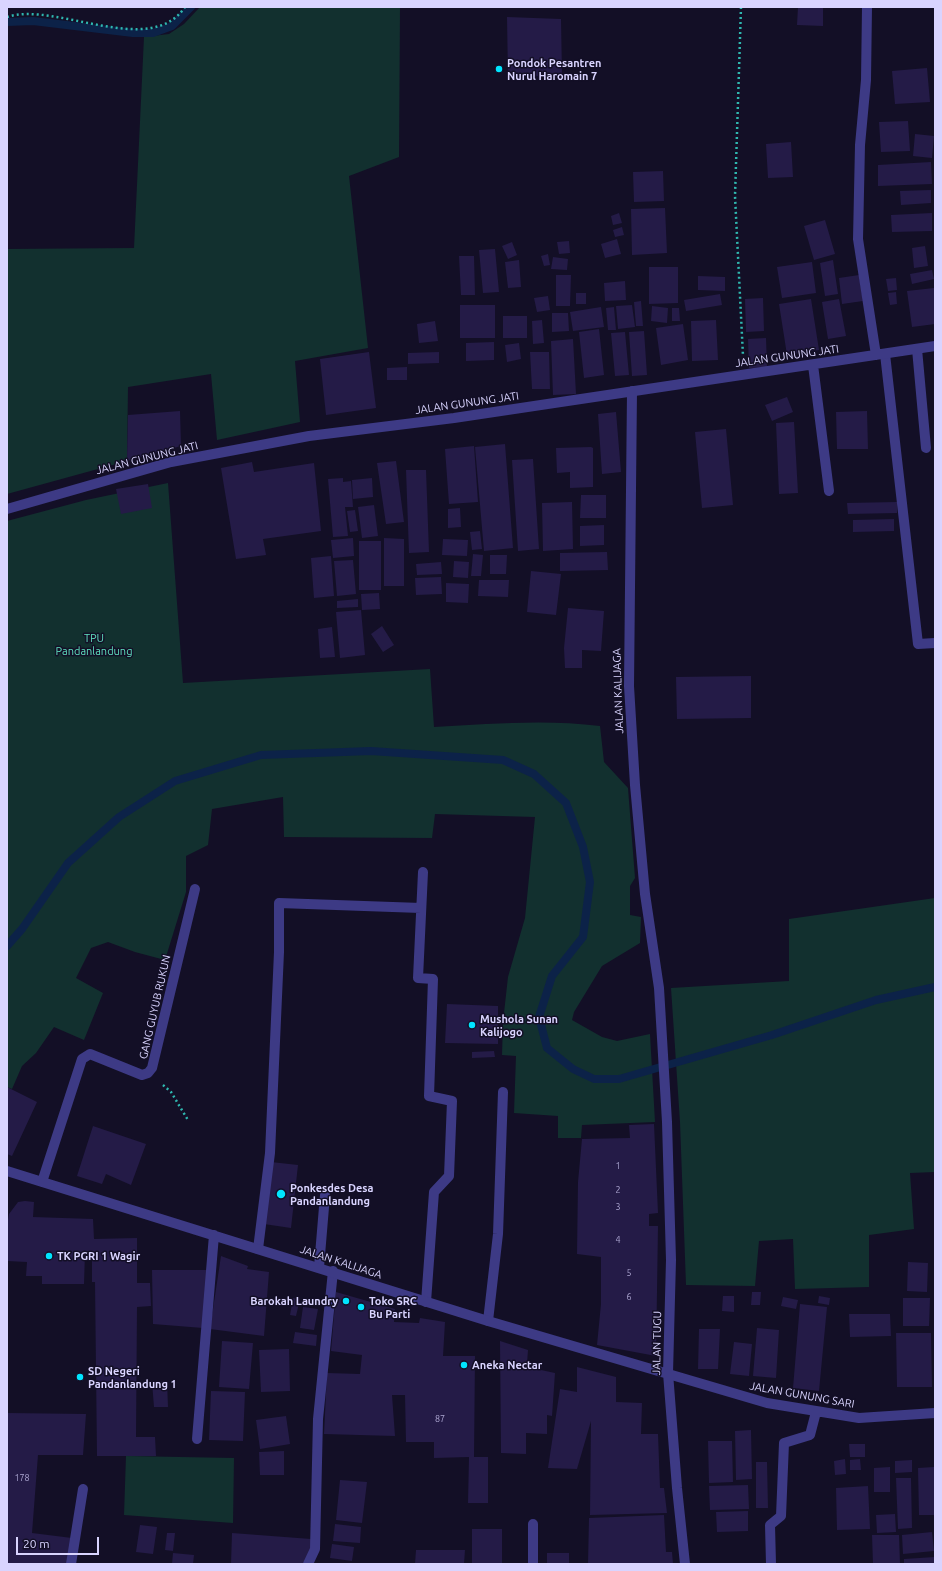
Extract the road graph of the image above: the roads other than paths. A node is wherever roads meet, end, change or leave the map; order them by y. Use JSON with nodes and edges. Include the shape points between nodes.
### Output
{"nodes":[{"id":1,"x":866,"y":7,"type":"edge"},
{"id":2,"x":935,"y":346,"type":"edge"},
{"id":3,"x":917,"y":349,"type":"junction"},
{"id":4,"x":881,"y":354,"type":"junction"},
{"id":5,"x":813,"y":365,"type":"junction"},
{"id":6,"x":632,"y":391,"type":"junction"},
{"id":7,"x":926,"y":448,"type":"dead end"},
{"id":8,"x":829,"y":491,"type":"dead end"},
{"id":9,"x":7,"y":509,"type":"edge"},
{"id":10,"x":935,"y":643,"type":"edge"},
{"id":11,"x":422,"y":872,"type":"dead end"},
{"id":12,"x":195,"y":889,"type":"dead end"},
{"id":13,"x":421,"y":908,"type":"junction"},
{"id":14,"x":503,"y":1092,"type":"dead end"},
{"id":15,"x":667,"y":1122,"type":"joint"},
{"id":16,"x":7,"y":1171,"type":"edge"},
{"id":17,"x":42,"y":1182,"type":"junction"},
{"id":18,"x":325,"y":1195,"type":"dead end"},
{"id":19,"x":214,"y":1235,"type":"junction"},
{"id":20,"x":258,"y":1249,"type":"junction"},
{"id":21,"x":319,"y":1267,"type":"junction"},
{"id":22,"x":333,"y":1271,"type":"junction"},
{"id":23,"x":426,"y":1302,"type":"junction"},
{"id":24,"x":488,"y":1321,"type":"junction"},
{"id":25,"x":668,"y":1373,"type":"junction"},
{"id":26,"x":816,"y":1412,"type":"junction"},
{"id":27,"x":935,"y":1413,"type":"edge"},
{"id":28,"x":197,"y":1439,"type":"dead end"},
{"id":29,"x":83,"y":1489,"type":"dead end"},
{"id":30,"x":533,"y":1524,"type":"dead end"},
{"id":31,"x":71,"y":1564,"type":"edge"},
{"id":32,"x":308,"y":1564,"type":"edge"},
{"id":33,"x":534,"y":1564,"type":"edge"},
{"id":34,"x":685,"y":1564,"type":"edge"},
{"id":35,"x":771,"y":1564,"type":"edge"}],
"edges":[{"from":1,"to":4,"type":"street","via":[[866,80],[860,145],[858,239]]},
{"from":2,"to":3,"type":"street","name":"JALAN GUNUNG JATI"},
{"from":3,"to":4,"type":"street","name":"JALAN GUNUNG JATI"},
{"from":3,"to":7,"type":"street"},
{"from":4,"to":5,"type":"street","name":"JALAN GUNUNG JATI"},
{"from":4,"to":10,"type":"street","via":[[918,644]]},
{"from":5,"to":6,"type":"street","name":"JALAN GUNUNG JATI"},
{"from":5,"to":8,"type":"street"},
{"from":6,"to":9,"type":"street","name":"JALAN GUNUNG JATI","via":[[454,418],[308,436],[171,462]]},
{"from":6,"to":15,"type":"street","name":"JALAN KALIJAGA","via":[[629,686],[644,886],[659,988]]},
{"from":11,"to":13,"type":"street"},
{"from":12,"to":17,"type":"street","name":"GANG GUYUB RUKUN","via":[[152,1068],[142,1075],[90,1054],[82,1059]]},
{"from":13,"to":20,"type":"street","via":[[279,903],[270,1153]]},
{"from":13,"to":23,"type":"street","via":[[418,978],[433,979],[429,1096],[452,1101],[449,1176],[434,1192]]},
{"from":14,"to":24,"type":"street","via":[[498,1234]]},
{"from":15,"to":25,"type":"street","name":"JALAN TUGU","via":[[671,1260]]},
{"from":16,"to":17,"type":"street","name":"JALAN KALIJAGA"},
{"from":17,"to":19,"type":"street","name":"JALAN KALIJAGA"},
{"from":18,"to":21,"type":"street"},
{"from":19,"to":20,"type":"street","name":"JALAN KALIJAGA"},
{"from":19,"to":28,"type":"street"},
{"from":20,"to":21,"type":"street","name":"JALAN KALIJAGA"},
{"from":21,"to":22,"type":"street","name":"JALAN KALIJAGA"},
{"from":22,"to":23,"type":"street","name":"JALAN KALIJAGA"},
{"from":22,"to":32,"type":"street","via":[[318,1419],[315,1549]]},
{"from":23,"to":24,"type":"street","name":"JALAN KALIJAGA"},
{"from":24,"to":25,"type":"street","name":"JALAN KALIJAGA"},
{"from":25,"to":26,"type":"street","name":"JALAN GUNUNG SARI","via":[[767,1403]]},
{"from":25,"to":34,"type":"street","name":"JALAN TUGU"},
{"from":26,"to":27,"type":"street","name":"JALAN GUNUNG SARI","via":[[860,1418]]},
{"from":26,"to":35,"type":"street","via":[[810,1435],[784,1443],[781,1516],[770,1525]]},
{"from":29,"to":31,"type":"street"},
{"from":30,"to":33,"type":"street"}]}
